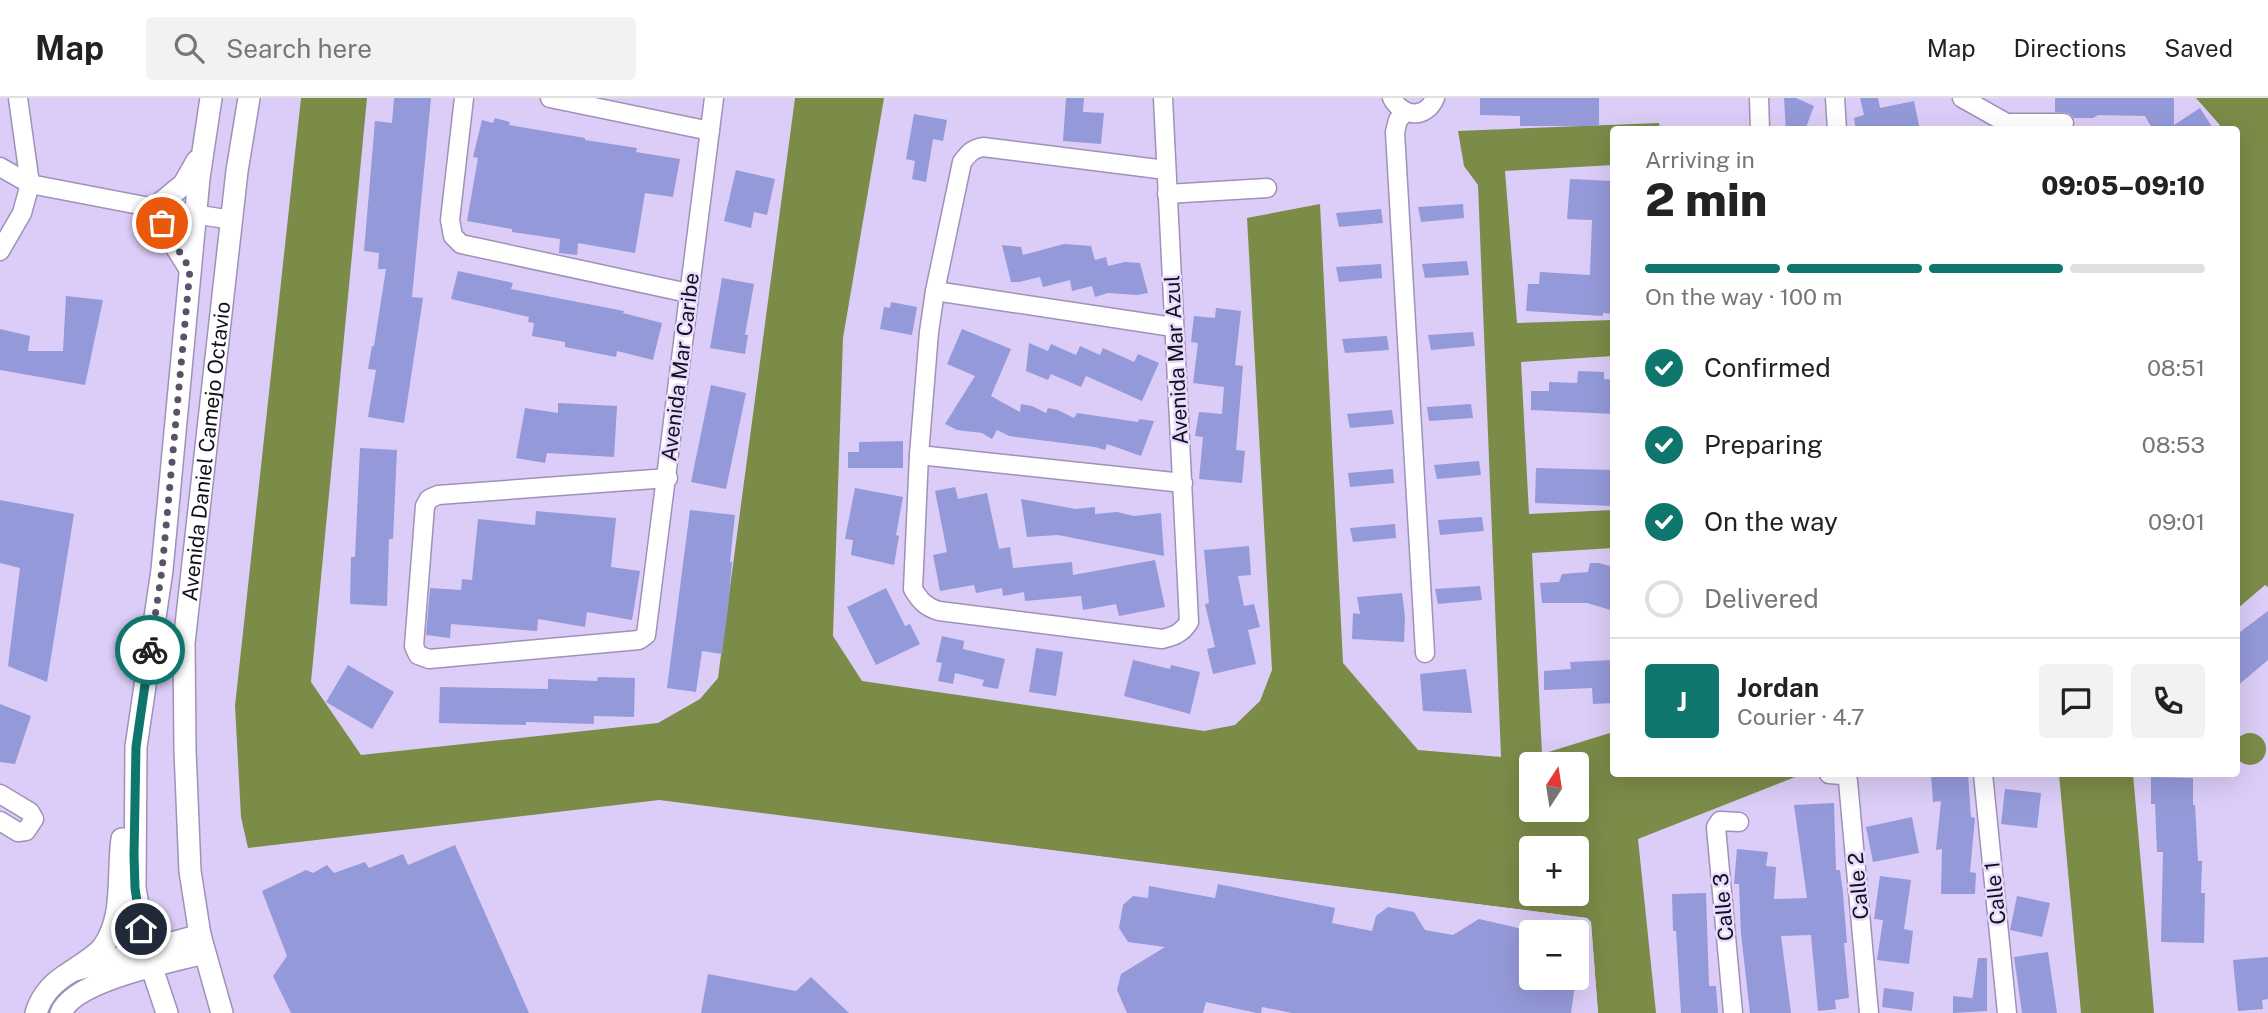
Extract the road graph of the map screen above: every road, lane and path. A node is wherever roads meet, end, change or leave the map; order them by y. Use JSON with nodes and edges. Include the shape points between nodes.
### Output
{"nodes":[{"id":1,"x":18,"y":98,"type":"edge"},
{"id":2,"x":211,"y":98,"type":"edge"},
{"id":3,"x":249,"y":98,"type":"edge"},
{"id":4,"x":464,"y":98,"type":"edge"},
{"id":5,"x":550,"y":98,"type":"edge"},
{"id":6,"x":714,"y":98,"type":"edge"},
{"id":7,"x":1163,"y":98,"type":"edge"},
{"id":8,"x":1392,"y":98,"type":"edge"},
{"id":9,"x":1435,"y":98,"type":"edge"},
{"id":10,"x":1759,"y":98,"type":"edge"},
{"id":11,"x":1835,"y":98,"type":"edge"},
{"id":12,"x":1962,"y":98,"type":"edge"},
{"id":13,"x":1405,"y":112,"type":"junction"},
{"id":14,"x":2064,"y":123,"type":"dead end"},
{"id":15,"x":1760,"y":126,"type":"edge"},
{"id":16,"x":1837,"y":126,"type":"edge"},
{"id":17,"x":2015,"y":126,"type":"edge"},
{"id":18,"x":710,"y":131,"type":"junction"},
{"id":19,"x":203,"y":146,"type":"junction"},
{"id":20,"x":0,"y":167,"type":"edge"},
{"id":21,"x":1166,"y":170,"type":"junction"},
{"id":22,"x":30,"y":184,"type":"junction"},
{"id":23,"x":1267,"y":188,"type":"dead end"},
{"id":24,"x":1167,"y":194,"type":"junction"},
{"id":25,"x":155,"y":208,"type":"junction"},
{"id":26,"x":196,"y":214,"type":"junction"},
{"id":27,"x":232,"y":220,"type":"junction"},
{"id":28,"x":0,"y":251,"type":"edge"},
{"id":29,"x":190,"y":269,"type":"junction"},
{"id":30,"x":934,"y":291,"type":"junction"},
{"id":31,"x":688,"y":293,"type":"junction"},
{"id":32,"x":1173,"y":327,"type":"junction"},
{"id":33,"x":919,"y":455,"type":"junction"},
{"id":34,"x":668,"y":478,"type":"junction"},
{"id":35,"x":1183,"y":483,"type":"junction"},
{"id":36,"x":1425,"y":653,"type":"dead end"},
{"id":37,"x":136,"y":747,"type":"junction"},
{"id":38,"x":1845,"y":777,"type":"edge"},
{"id":39,"x":1983,"y":777,"type":"edge"},
{"id":40,"x":0,"y":794,"type":"edge"},
{"id":41,"x":0,"y":821,"type":"edge"},
{"id":42,"x":1739,"y":822,"type":"dead end"},
{"id":43,"x":202,"y":944,"type":"junction"},
{"id":44,"x":148,"y":959,"type":"junction"},
{"id":45,"x":72,"y":971,"type":"junction"},
{"id":46,"x":36,"y":1013,"type":"edge"},
{"id":47,"x":61,"y":1013,"type":"edge"},
{"id":48,"x":167,"y":1013,"type":"edge"},
{"id":49,"x":222,"y":1013,"type":"edge"},
{"id":50,"x":1733,"y":1013,"type":"edge"},
{"id":51,"x":1869,"y":1013,"type":"edge"},
{"id":52,"x":2007,"y":1013,"type":"edge"}],
"edges":[{"from":1,"to":22,"type":"street"},
{"from":2,"to":19,"type":"street","name":"Avenida Daniel Camejo Octavio"},
{"from":3,"to":27,"type":"street","name":"Avenida Daniel Camejo Octavio"},
{"from":4,"to":31,"type":"street","via":[[450,220],[453,236],[461,244]]},
{"from":5,"to":18,"type":"street"},
{"from":6,"to":18,"type":"street","name":"Avenida Mar Caribe"},
{"from":7,"to":21,"type":"street","name":"Avenida Mar Azul"},
{"from":8,"to":13,"type":"street"},
{"from":9,"to":13,"type":"street","via":[[1427,110]]},
{"from":10,"to":15,"type":"street"},
{"from":11,"to":16,"type":"street"},
{"from":12,"to":17,"type":"street"},
{"from":13,"to":36,"type":"street","via":[[1395,132]]},
{"from":14,"to":17,"type":"street"},
{"from":18,"to":31,"type":"street","name":"Avenida Mar Caribe"},
{"from":19,"to":25,"type":"street","via":[[184,184]]},
{"from":19,"to":26,"type":"street","name":"Avenida Daniel Camejo Octavio"},
{"from":20,"to":22,"type":"street"},
{"from":21,"to":24,"type":"street","name":"Avenida Mar Azul"},
{"from":21,"to":30,"type":"street","via":[[975,148],[962,162]]},
{"from":22,"to":25,"type":"street"},
{"from":22,"to":28,"type":"street","via":[[22,213]]},
{"from":23,"to":24,"type":"street"},
{"from":24,"to":32,"type":"street","name":"Avenida Mar Azul"},
{"from":25,"to":26,"type":"street"},
{"from":25,"to":29,"type":"street"},
{"from":26,"to":27,"type":"street"},
{"from":26,"to":29,"type":"street","name":"Avenida Daniel Camejo Octavio"},
{"from":27,"to":43,"type":"street","name":"Avenida Daniel Camejo Octavio","via":[[184,643],[190,871]]},
{"from":29,"to":37,"type":"street","name":"Avenida Daniel Camejo Octavio","via":[[162,570]]},
{"from":30,"to":32,"type":"street"},
{"from":30,"to":33,"type":"street"},
{"from":31,"to":34,"type":"street","name":"Avenida Mar Caribe"},
{"from":32,"to":35,"type":"street","name":"Avenida Mar Azul"},
{"from":33,"to":35,"type":"street"},
{"from":33,"to":35,"type":"street","name":"Avenida Mar Azul","via":[[913,589],[919,600],[939,611],[1162,639],[1183,631],[1189,622]]},
{"from":34,"to":34,"type":"street","name":"Avenida Mar Caribe","via":[[646,635],[639,640],[429,659],[418,655],[414,646],[429,499]]},
{"from":37,"to":44,"type":"street","name":"Avenida Daniel Camejo Octavio","via":[[135,888]]},
{"from":37,"to":45,"type":"street","via":[[111,931],[96,954]]},
{"from":38,"to":51,"type":"street","name":"Calle 2"},
{"from":39,"to":52,"type":"street","name":"Calle 1"},
{"from":40,"to":41,"type":"street","via":[[30,811],[34,819],[26,831],[18,832]]},
{"from":42,"to":50,"type":"street","name":"Calle 3","via":[[1720,821],[1716,827]]},
{"from":43,"to":44,"type":"street"},
{"from":43,"to":49,"type":"street","name":"Avenida Daniel Camejo Octavio"},
{"from":44,"to":45,"type":"street"},
{"from":44,"to":47,"type":"street","via":[[75,995]]},
{"from":44,"to":48,"type":"street","name":"Avenida Daniel Camejo Octavio"},
{"from":45,"to":46,"type":"street","via":[[55,981]]}]}
